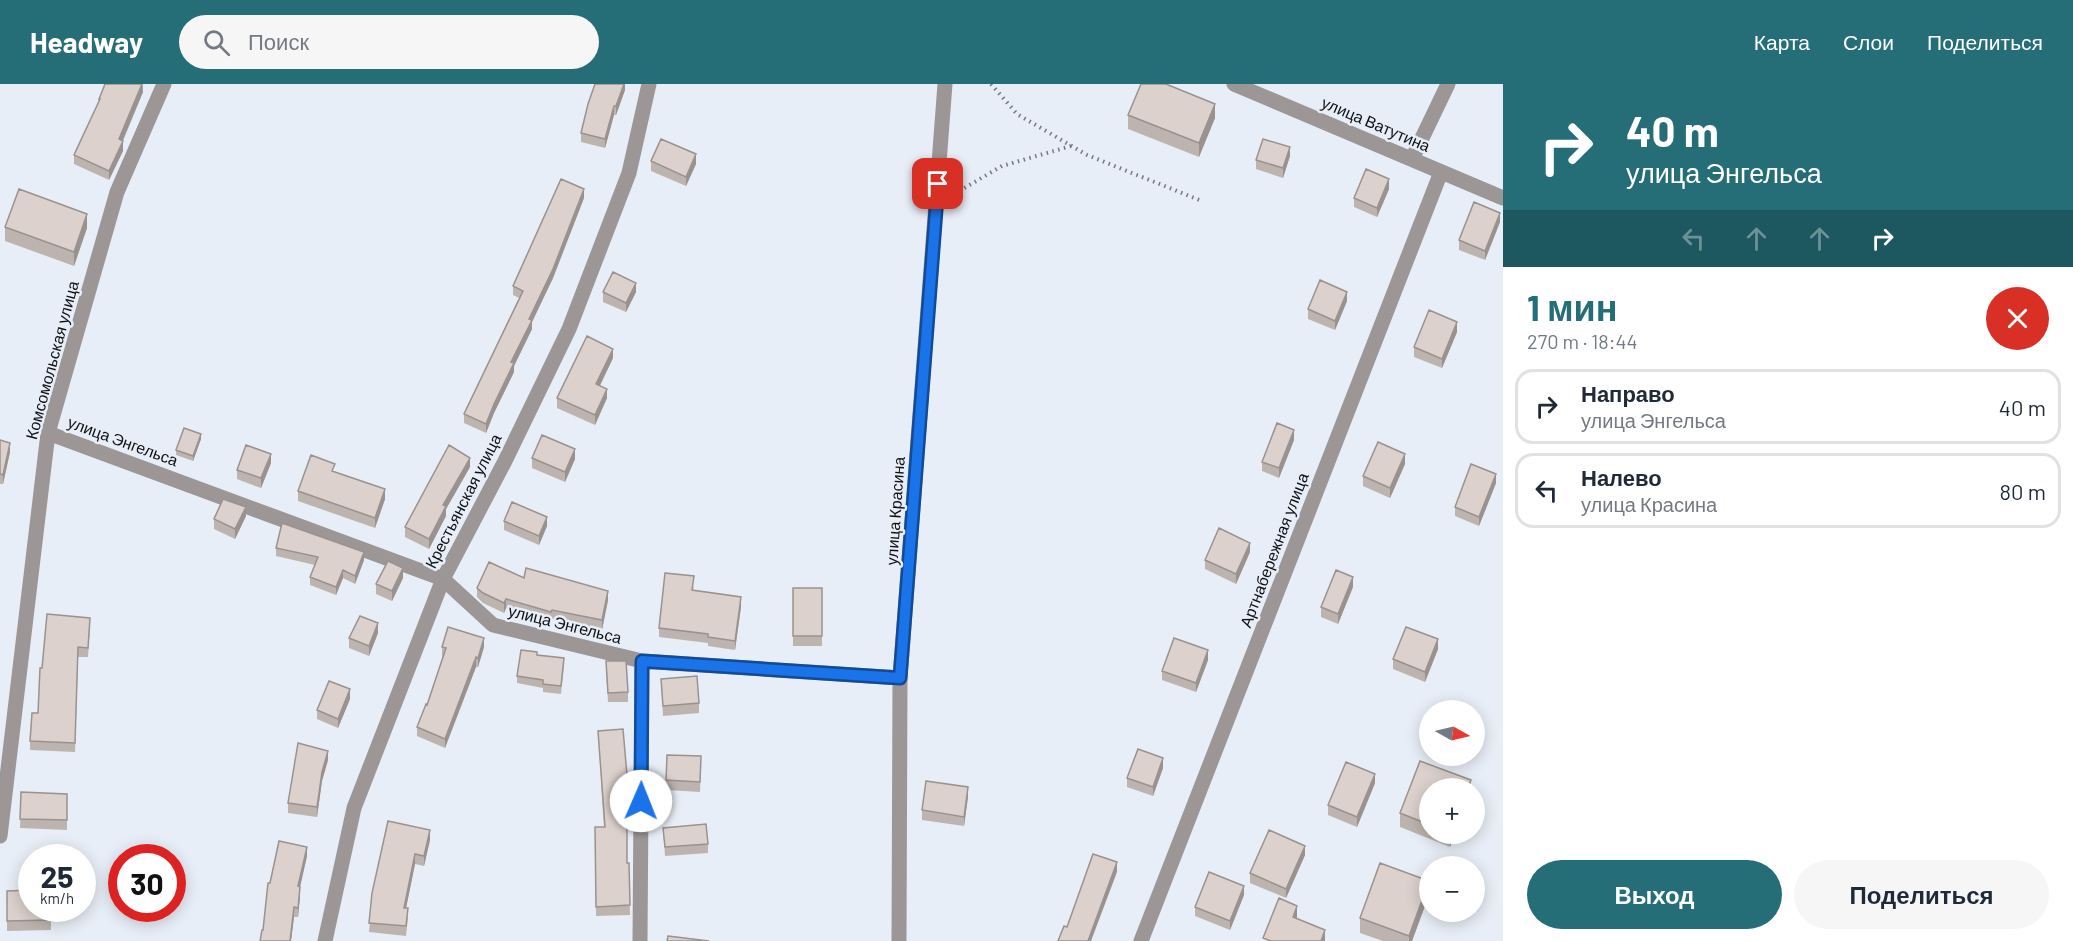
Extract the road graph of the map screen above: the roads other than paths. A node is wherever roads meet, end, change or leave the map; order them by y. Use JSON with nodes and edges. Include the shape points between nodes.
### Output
{"nodes":[{"id":1,"x":164,"y":84,"type":"edge"},
{"id":2,"x":649,"y":84,"type":"edge"},
{"id":3,"x":945,"y":84,"type":"edge"},
{"id":4,"x":1234,"y":84,"type":"edge"},
{"id":5,"x":1448,"y":84,"type":"edge"},
{"id":6,"x":1412,"y":159,"type":"junction"},
{"id":7,"x":1441,"y":172,"type":"junction"},
{"id":8,"x":1503,"y":198,"type":"edge"},
{"id":9,"x":48,"y":433,"type":"junction"},
{"id":10,"x":443,"y":579,"type":"junction"},
{"id":11,"x":642,"y":661,"type":"junction"},
{"id":12,"x":900,"y":678,"type":"junction"},
{"id":13,"x":0,"y":836,"type":"edge"},
{"id":14,"x":325,"y":941,"type":"edge"},
{"id":15,"x":640,"y":941,"type":"edge"},
{"id":16,"x":899,"y":941,"type":"edge"},
{"id":17,"x":1141,"y":941,"type":"edge"}],
"edges":[{"from":1,"to":9,"type":"street","name":"Комсомольская улица","via":[[117,192]]},
{"from":2,"to":10,"type":"street","name":"Крестьянская улица","via":[[629,173],[569,329]]},
{"from":3,"to":12,"type":"street","name":"улица Красина"},
{"from":4,"to":6,"type":"street","name":"улица Ватутина"},
{"from":5,"to":6,"type":"street"},
{"from":6,"to":7,"type":"street","name":"улица Ватутина"},
{"from":7,"to":8,"type":"street","name":"улица Ватутина"},
{"from":7,"to":17,"type":"street","name":"Артнабережная улица"},
{"from":9,"to":10,"type":"street","name":"улица Энгельса"},
{"from":9,"to":13,"type":"street","name":"Комсомольская улица"},
{"from":10,"to":11,"type":"street","name":"улица Энгельса","via":[[493,626]]},
{"from":10,"to":14,"type":"street","name":"Крестьянская улица","via":[[354,808]]},
{"from":11,"to":12,"type":"street","name":"улица Энгельса"},
{"from":11,"to":15,"type":"street"},
{"from":12,"to":16,"type":"street","name":"улица Красина"}]}
